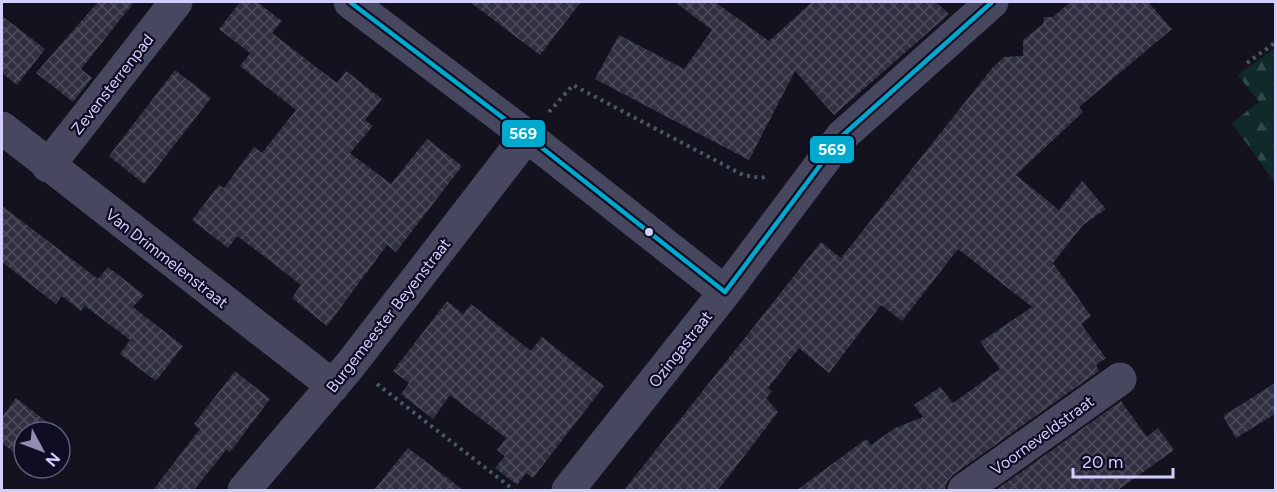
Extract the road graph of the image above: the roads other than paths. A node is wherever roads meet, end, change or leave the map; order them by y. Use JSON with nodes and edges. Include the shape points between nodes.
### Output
{"nodes":[{"id":1,"x":176,"y":2,"type":"edge"},
{"id":2,"x":351,"y":2,"type":"edge"},
{"id":3,"x":990,"y":2,"type":"edge"},
{"id":4,"x":2,"y":129,"type":"edge"},
{"id":5,"x":527,"y":136,"type":"junction"},
{"id":6,"x":48,"y":166,"type":"junction"},
{"id":7,"x":724,"y":292,"type":"junction"},
{"id":8,"x":342,"y":375,"type":"junction"},
{"id":9,"x":1120,"y":379,"type":"dead end"},
{"id":10,"x":244,"y":490,"type":"edge"},
{"id":11,"x":568,"y":490,"type":"edge"},
{"id":12,"x":964,"y":490,"type":"edge"}],
"edges":[{"from":1,"to":6,"type":"street","name":"Zevensterrenpad"},
{"from":2,"to":5,"type":"street"},
{"from":3,"to":7,"type":"street","name":"Ozingastraat","via":[[842,136]]},
{"from":4,"to":6,"type":"street","name":"Van Drimmelenstraat"},
{"from":5,"to":7,"type":"street"},
{"from":5,"to":8,"type":"street","name":"Burgemeester Beyenstraat"},
{"from":6,"to":8,"type":"street","name":"Van Drimmelenstraat"},
{"from":7,"to":11,"type":"street","name":"Ozingastraat"},
{"from":8,"to":10,"type":"street","name":"Burgemeester Beyenstraat"},
{"from":9,"to":12,"type":"street","name":"Voorneveldstraat"}]}
